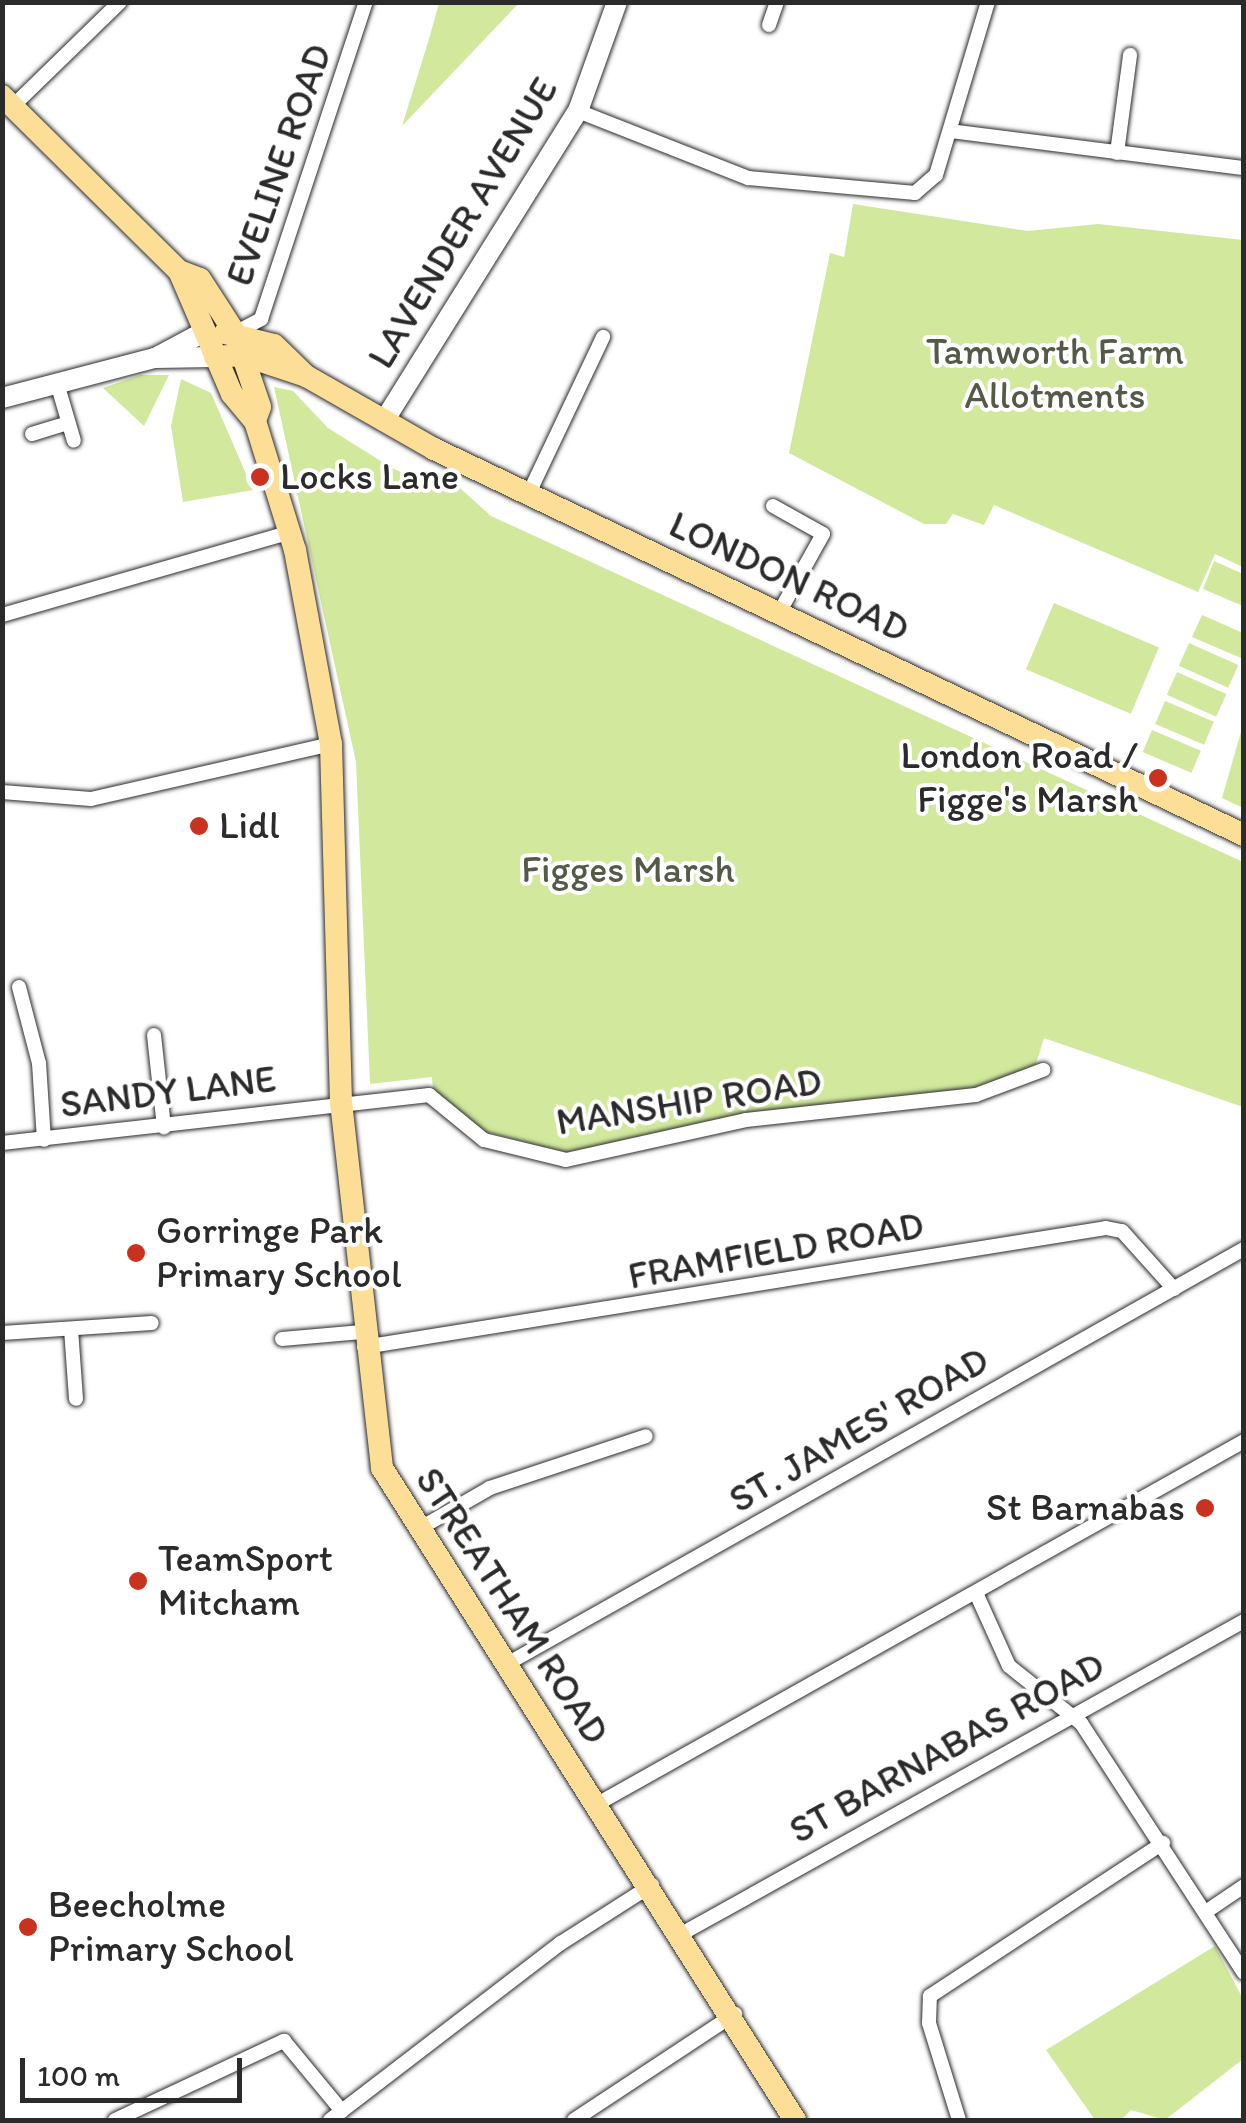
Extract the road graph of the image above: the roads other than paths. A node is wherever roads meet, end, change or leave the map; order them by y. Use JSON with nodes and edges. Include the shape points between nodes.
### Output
{"nodes":[{"id":1,"x":120,"y":2,"type":"edge"},
{"id":2,"x":366,"y":2,"type":"edge"},
{"id":3,"x":618,"y":2,"type":"edge"},
{"id":4,"x":777,"y":2,"type":"edge"},
{"id":5,"x":988,"y":2,"type":"edge"},
{"id":6,"x":769,"y":24,"type":"dead end"},
{"id":7,"x":1130,"y":55,"type":"dead end"},
{"id":8,"x":8,"y":101,"type":"edge"},
{"id":9,"x":578,"y":111,"type":"junction"},
{"id":10,"x":950,"y":131,"type":"junction"},
{"id":11,"x":1118,"y":152,"type":"junction"},
{"id":12,"x":1244,"y":168,"type":"edge"},
{"id":13,"x":179,"y":271,"type":"junction"},
{"id":14,"x":202,"y":332,"type":"junction"},
{"id":15,"x":603,"y":337,"type":"dead end"},
{"id":16,"x":239,"y":344,"type":"junction"},
{"id":17,"x":215,"y":357,"type":"junction"},
{"id":18,"x":156,"y":358,"type":"junction"},
{"id":19,"x":57,"y":383,"type":"junction"},
{"id":20,"x":2,"y":398,"type":"edge"},
{"id":21,"x":256,"y":421,"type":"junction"},
{"id":22,"x":384,"y":421,"type":"junction"},
{"id":23,"x":68,"y":422,"type":"junction"},
{"id":24,"x":32,"y":434,"type":"dead end"},
{"id":25,"x":74,"y":441,"type":"dead end"},
{"id":26,"x":529,"y":493,"type":"junction"},
{"id":27,"x":773,"y":506,"type":"dead end"},
{"id":28,"x":291,"y":532,"type":"junction"},
{"id":29,"x":780,"y":612,"type":"junction"},
{"id":30,"x":2,"y":615,"type":"edge"},
{"id":31,"x":331,"y":744,"type":"junction"},
{"id":32,"x":2,"y":792,"type":"edge"},
{"id":33,"x":1244,"y":835,"type":"edge"},
{"id":34,"x":19,"y":987,"type":"dead end"},
{"id":35,"x":154,"y":1035,"type":"dead end"},
{"id":36,"x":1043,"y":1070,"type":"dead end"},
{"id":37,"x":350,"y":1102,"type":"junction"},
{"id":38,"x":164,"y":1127,"type":"junction"},
{"id":39,"x":44,"y":1140,"type":"junction"},
{"id":40,"x":2,"y":1143,"type":"edge"},
{"id":41,"x":1244,"y":1249,"type":"edge"},
{"id":42,"x":1174,"y":1289,"type":"junction"},
{"id":43,"x":152,"y":1323,"type":"dead end"},
{"id":44,"x":72,"y":1329,"type":"junction"},
{"id":45,"x":2,"y":1333,"type":"edge"},
{"id":46,"x":282,"y":1339,"type":"dead end"},
{"id":47,"x":363,"y":1340,"type":"junction"},
{"id":48,"x":76,"y":1399,"type":"dead end"},
{"id":49,"x":646,"y":1436,"type":"dead end"},
{"id":50,"x":1244,"y":1441,"type":"edge"},
{"id":51,"x":416,"y":1531,"type":"junction"},
{"id":52,"x":976,"y":1593,"type":"junction"},
{"id":53,"x":1244,"y":1621,"type":"edge"},
{"id":54,"x":505,"y":1665,"type":"junction"},
{"id":55,"x":1073,"y":1715,"type":"junction"},
{"id":56,"x":599,"y":1803,"type":"junction"},
{"id":57,"x":1163,"y":1843,"type":"junction"},
{"id":58,"x":653,"y":1884,"type":"junction"},
{"id":59,"x":1244,"y":1886,"type":"edge"},
{"id":60,"x":1210,"y":1908,"type":"junction"},
{"id":61,"x":683,"y":1933,"type":"junction"},
{"id":62,"x":1244,"y":1973,"type":"edge"},
{"id":63,"x":735,"y":2014,"type":"junction"},
{"id":64,"x":336,"y":2116,"type":"edge"},
{"id":65,"x":115,"y":2120,"type":"edge"},
{"id":66,"x":574,"y":2120,"type":"edge"},
{"id":67,"x":795,"y":2120,"type":"edge"},
{"id":68,"x":959,"y":2120,"type":"edge"}],
"edges":[{"from":1,"to":8,"type":"street"},
{"from":2,"to":16,"type":"street","name":"EVELINE ROAD","via":[[260,319]]},
{"from":3,"to":9,"type":"street","name":"LAVENDER AVENUE"},
{"from":4,"to":6,"type":"street"},
{"from":5,"to":10,"type":"street"},
{"from":7,"to":11,"type":"street"},
{"from":8,"to":13,"type":"main road"},
{"from":9,"to":10,"type":"street","via":[[775,184],[907,194],[936,175]]},
{"from":9,"to":22,"type":"street","name":"LAVENDER AVENUE"},
{"from":10,"to":11,"type":"street"},
{"from":11,"to":12,"type":"street"},
{"from":13,"to":14,"type":"main road"},
{"from":13,"to":16,"type":"main road","via":[[200,279]]},
{"from":14,"to":16,"type":"main road"},
{"from":14,"to":17,"type":"main road","name":"STREATHAM ROAD"},
{"from":14,"to":18,"type":"street"},
{"from":15,"to":26,"type":"street"},
{"from":16,"to":17,"type":"main road"},
{"from":16,"to":21,"type":"main road","name":"STREATHAM ROAD"},
{"from":16,"to":22,"type":"main road","name":"LONDON ROAD"},
{"from":17,"to":18,"type":"street"},
{"from":17,"to":21,"type":"main road","name":"STREATHAM ROAD","via":[[243,416]]},
{"from":18,"to":19,"type":"street"},
{"from":19,"to":20,"type":"street"},
{"from":19,"to":23,"type":"street"},
{"from":21,"to":28,"type":"main road","name":"STREATHAM ROAD"},
{"from":22,"to":26,"type":"main road","name":"LONDON ROAD"},
{"from":23,"to":24,"type":"street"},
{"from":23,"to":25,"type":"street"},
{"from":26,"to":29,"type":"main road","name":"LONDON ROAD"},
{"from":27,"to":29,"type":"street","via":[[822,534]]},
{"from":28,"to":30,"type":"street"},
{"from":28,"to":31,"type":"main road","name":"STREATHAM ROAD"},
{"from":29,"to":33,"type":"main road","name":"LONDON ROAD"},
{"from":31,"to":32,"type":"street","via":[[91,800]]},
{"from":31,"to":37,"type":"main road","name":"STREATHAM ROAD"},
{"from":34,"to":39,"type":"street","via":[[39,1062]]},
{"from":35,"to":38,"type":"street"},
{"from":36,"to":37,"type":"street","name":"MANSHIP ROAD","via":[[976,1096],[746,1120],[566,1160],[484,1140],[429,1095]]},
{"from":37,"to":38,"type":"street","name":"SANDY LANE"},
{"from":37,"to":47,"type":"main road","name":"STREATHAM ROAD"},
{"from":38,"to":39,"type":"street","name":"SANDY LANE"},
{"from":39,"to":40,"type":"street","name":"SANDY LANE"},
{"from":41,"to":42,"type":"street","name":"ST. JAMES' ROAD"},
{"from":42,"to":47,"type":"street","name":"FRAMFIELD ROAD","via":[[1122,1232],[1106,1228]]},
{"from":42,"to":54,"type":"street","name":"ST. JAMES' ROAD"},
{"from":43,"to":44,"type":"street"},
{"from":44,"to":45,"type":"street"},
{"from":44,"to":48,"type":"street"},
{"from":46,"to":47,"type":"street","name":"FRAMFIELD ROAD"},
{"from":47,"to":51,"type":"main road","name":"STREATHAM ROAD","via":[[380,1462]]},
{"from":49,"to":51,"type":"street","via":[[490,1488]]},
{"from":50,"to":52,"type":"street"},
{"from":51,"to":54,"type":"main road","name":"STREATHAM ROAD"},
{"from":52,"to":55,"type":"street","via":[[1016,1674]]},
{"from":52,"to":56,"type":"street"},
{"from":53,"to":55,"type":"street","name":"ST BARNABAS ROAD"},
{"from":54,"to":56,"type":"main road","name":"STREATHAM ROAD"},
{"from":55,"to":57,"type":"street"},
{"from":55,"to":61,"type":"street","name":"ST BARNABAS ROAD"},
{"from":56,"to":58,"type":"main road","name":"STREATHAM ROAD"},
{"from":57,"to":60,"type":"street"},
{"from":57,"to":68,"type":"street","via":[[930,1996],[929,2024]]},
{"from":58,"to":61,"type":"main road","name":"STREATHAM ROAD"},
{"from":58,"to":64,"type":"street","via":[[561,1943]]},
{"from":59,"to":60,"type":"street"},
{"from":60,"to":62,"type":"street"},
{"from":61,"to":63,"type":"main road","name":"STREATHAM ROAD"},
{"from":63,"to":66,"type":"street"},
{"from":63,"to":67,"type":"main road","name":"STREATHAM ROAD"},
{"from":64,"to":65,"type":"street","via":[[284,2041]]}]}
